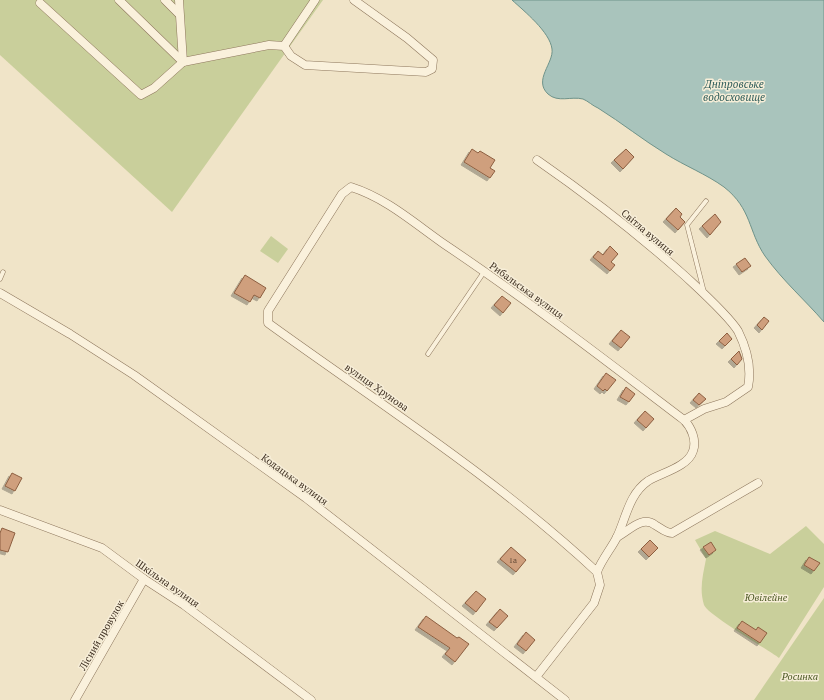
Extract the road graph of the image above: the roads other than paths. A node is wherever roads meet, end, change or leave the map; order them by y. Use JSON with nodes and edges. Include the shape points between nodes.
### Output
{"nodes":[{"id":1,"x":119,"y":0,"type":"edge"},
{"id":2,"x":165,"y":0,"type":"edge"},
{"id":3,"x":180,"y":0,"type":"edge"},
{"id":4,"x":315,"y":0,"type":"edge"},
{"id":5,"x":354,"y":0,"type":"edge"},
{"id":6,"x":40,"y":3,"type":"dead end"},
{"id":7,"x":179,"y":14,"type":"junction"},
{"id":8,"x":284,"y":46,"type":"junction"},
{"id":9,"x":183,"y":62,"type":"junction"},
{"id":10,"x":537,"y":160,"type":"dead end"},
{"id":11,"x":351,"y":187,"type":"joint"},
{"id":12,"x":706,"y":201,"type":"dead end"},
{"id":13,"x":485,"y":271,"type":"junction"},
{"id":14,"x":3,"y":272,"type":"dead end"},
{"id":15,"x":0,"y":280,"type":"edge"},
{"id":16,"x":0,"y":293,"type":"edge"},
{"id":17,"x":704,"y":293,"type":"junction"},
{"id":18,"x":428,"y":354,"type":"dead end"},
{"id":19,"x":684,"y":420,"type":"junction"},
{"id":20,"x":758,"y":483,"type":"dead end"},
{"id":21,"x":0,"y":510,"type":"edge"},
{"id":22,"x":617,"y":537,"type":"junction"},
{"id":23,"x":597,"y":572,"type":"junction"},
{"id":24,"x":144,"y":580,"type":"junction"},
{"id":25,"x":536,"y":676,"type":"junction"},
{"id":26,"x":75,"y":700,"type":"edge"},
{"id":27,"x":311,"y":700,"type":"edge"},
{"id":28,"x":565,"y":700,"type":"edge"}],
"edges":[{"from":1,"to":9,"type":"street"},
{"from":2,"to":7,"type":"street"},
{"from":3,"to":7,"type":"street"},
{"from":4,"to":8,"type":"street"},
{"from":5,"to":8,"type":"street","via":[[433,60],[432,69],[426,72],[305,65],[291,56]]},
{"from":6,"to":9,"type":"street","via":[[141,95],[154,88]]},
{"from":7,"to":9,"type":"street"},
{"from":8,"to":9,"type":"street","via":[[269,45]]},
{"from":10,"to":17,"type":"street","name":"Світла вулиця","via":[[582,191],[651,246]]},
{"from":11,"to":13,"type":"street","name":"Рибальська вулиця","via":[[386,203]]},
{"from":11,"to":23,"type":"street","name":"вулиця Хрунова","via":[[342,194],[268,311],[268,323],[432,438],[572,548]]},
{"from":12,"to":17,"type":"lane","via":[[688,225]]},
{"from":13,"to":18,"type":"lane"},
{"from":13,"to":19,"type":"street","name":"Рибальська вулиця"},
{"from":14,"to":15,"type":"lane"},
{"from":16,"to":25,"type":"street","name":"Кодацька вулиця","via":[[134,375],[306,498]]},
{"from":17,"to":19,"type":"street","name":"Світла вулиця","via":[[737,330],[748,354],[748,387],[726,402],[704,409]]},
{"from":19,"to":22,"type":"street","name":"Рибальська вулиця","via":[[691,428],[693,451],[674,469],[647,482],[637,493],[632,499]]},
{"from":20,"to":22,"type":"street","via":[[672,533],[667,533],[651,521],[641,521]]},
{"from":21,"to":24,"type":"street","name":"Шкільна вулиця","via":[[102,548]]},
{"from":22,"to":23,"type":"street","name":"Рибальська вулиця"},
{"from":23,"to":25,"type":"street","via":[[600,585],[594,603]]},
{"from":24,"to":26,"type":"street","name":"Лісний провулок"},
{"from":24,"to":27,"type":"street","name":"Шкільна вулиця","via":[[184,605]]},
{"from":25,"to":28,"type":"street","name":"Кодацька вулиця"}]}
